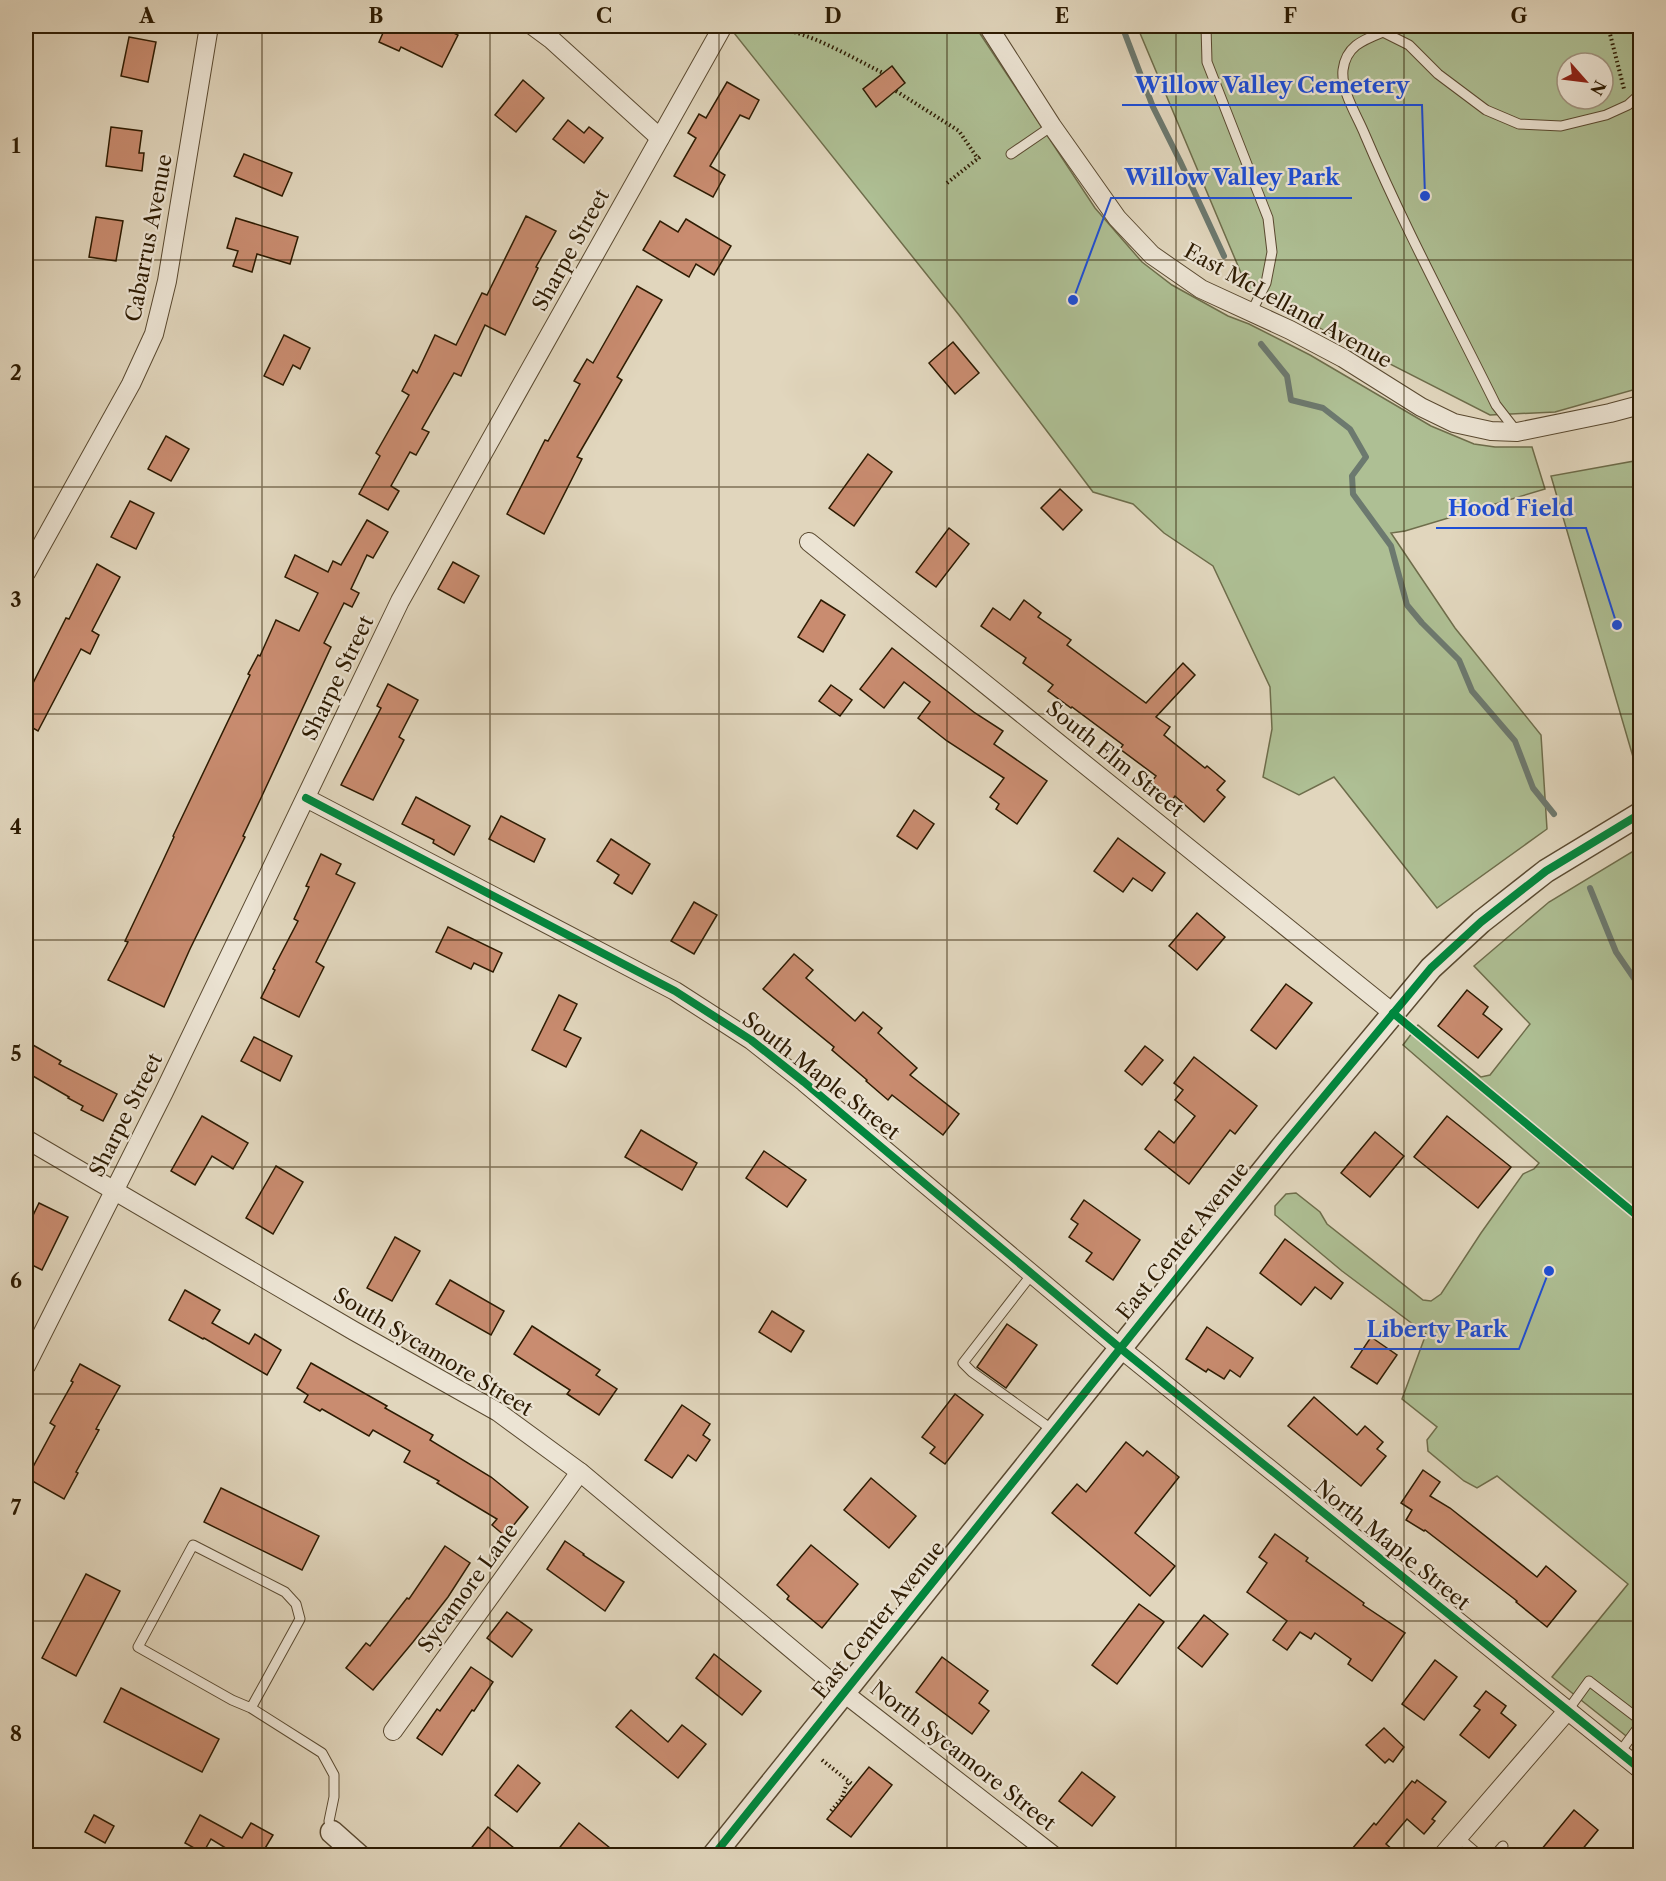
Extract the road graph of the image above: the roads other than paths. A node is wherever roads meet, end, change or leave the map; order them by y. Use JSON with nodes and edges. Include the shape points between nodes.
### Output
{"nodes":[{"id":1,"x":209,"y":26,"type":"edge"},
{"id":2,"x":533,"y":26,"type":"edge"},
{"id":3,"x":732,"y":26,"type":"edge"},
{"id":4,"x":988,"y":26,"type":"edge"},
{"id":5,"x":1206,"y":26,"type":"edge"},
{"id":6,"x":1641,"y":94,"type":"edge"},
{"id":7,"x":1052,"y":126,"type":"junction"},
{"id":8,"x":660,"y":138,"type":"junction"},
{"id":9,"x":1011,"y":153,"type":"dead end"},
{"id":10,"x":1251,"y":313,"type":"junction"},
{"id":11,"x":1641,"y":405,"type":"edge"},
{"id":12,"x":1517,"y":432,"type":"junction"},
{"id":13,"x":809,"y":542,"type":"dead end"},
{"id":14,"x":26,"y":573,"type":"edge"},
{"id":15,"x":306,"y":798,"type":"junction"},
{"id":16,"x":1641,"y":814,"type":"edge"},
{"id":17,"x":1393,"y":1013,"type":"junction"},
{"id":18,"x":26,"y":1139,"type":"edge"},
{"id":19,"x":114,"y":1191,"type":"junction"},
{"id":20,"x":1032,"y":1274,"type":"junction"},
{"id":21,"x":1120,"y":1348,"type":"junction"},
{"id":22,"x":26,"y":1366,"type":"edge"},
{"id":23,"x":1054,"y":1431,"type":"junction"},
{"id":24,"x":580,"y":1472,"type":"junction"},
{"id":25,"x":844,"y":1693,"type":"junction"},
{"id":26,"x":251,"y":1708,"type":"junction"},
{"id":27,"x":1568,"y":1710,"type":"junction"},
{"id":28,"x":1641,"y":1720,"type":"edge"},
{"id":29,"x":1641,"y":1725,"type":"edge"},
{"id":30,"x":393,"y":1731,"type":"dead end"},
{"id":31,"x":1620,"y":1752,"type":"junction"},
{"id":32,"x":1641,"y":1768,"type":"edge"},
{"id":33,"x":333,"y":1832,"type":"joint"},
{"id":34,"x":1458,"y":1837,"type":"junction"},
{"id":35,"x":1503,"y":1846,"type":"dead end"},
{"id":36,"x":359,"y":1856,"type":"edge"},
{"id":37,"x":713,"y":1856,"type":"edge"},
{"id":38,"x":1054,"y":1856,"type":"edge"},
{"id":39,"x":1442,"y":1856,"type":"edge"},
{"id":40,"x":1480,"y":1856,"type":"edge"},
{"id":41,"x":1494,"y":1856,"type":"edge"}],
"edges":[{"from":1,"to":14,"type":"street","name":"Cabarrus Avenue","via":[[167,280],[154,334],[131,384]]},
{"from":2,"to":8,"type":"street"},
{"from":3,"to":8,"type":"street","name":"Sharpe Street"},
{"from":4,"to":7,"type":"street","name":"East McLelland Avenue"},
{"from":5,"to":10,"type":"lane","via":[[1207,62],[1268,218],[1272,252],[1266,284]]},
{"from":6,"to":12,"type":"lane","via":[[1606,115],[1561,126],[1520,124],[1486,110],[1438,74],[1409,45],[1383,32],[1360,41],[1349,53],[1343,70],[1344,87],[1375,160],[1496,405]]},
{"from":7,"to":9,"type":"lane"},
{"from":7,"to":10,"type":"street","name":"East McLelland Avenue","via":[[1117,218],[1152,255],[1201,289]]},
{"from":8,"to":15,"type":"street","name":"Sharpe Street","via":[[423,558]]},
{"from":10,"to":12,"type":"street","name":"East McLelland Avenue","via":[[1343,357],[1421,407],[1454,423]]},
{"from":11,"to":12,"type":"street","name":"East McLelland Avenue"},
{"from":13,"to":17,"type":"street","name":"South Elm Street"},
{"from":15,"to":19,"type":"street","name":"Sharpe Street"},
{"from":15,"to":20,"type":"street","name":"South Maple Street","via":[[694,1003],[804,1082]]},
{"from":16,"to":17,"type":"street","name":"East Center Avenue","via":[[1546,871],[1481,922],[1431,968]]},
{"from":17,"to":21,"type":"street","name":"East Center Avenue"},
{"from":18,"to":19,"type":"street","name":"South Sycamore Street"},
{"from":19,"to":22,"type":"street","name":"Sharpe Street"},
{"from":19,"to":24,"type":"street","name":"South Sycamore Street","via":[[498,1412]]},
{"from":20,"to":21,"type":"street","name":"South Maple Street"},
{"from":20,"to":23,"type":"lane","via":[[963,1363]]},
{"from":21,"to":23,"type":"street","name":"East Center Avenue"},
{"from":21,"to":27,"type":"street","name":"North Maple Street"},
{"from":23,"to":25,"type":"street","name":"East Center Avenue"},
{"from":24,"to":25,"type":"street","name":"South Sycamore Street"},
{"from":24,"to":30,"type":"street","name":"Sycamore Lane"},
{"from":25,"to":37,"type":"street","name":"East Center Avenue"},
{"from":25,"to":38,"type":"street","name":"North Sycamore Street"},
{"from":26,"to":26,"type":"lane","via":[[300,1618],[296,1604],[285,1592],[193,1545],[138,1647]]},
{"from":26,"to":33,"type":"lane","via":[[322,1753],[334,1775],[329,1821]]},
{"from":27,"to":28,"type":"lane","via":[[1589,1681]]},
{"from":27,"to":31,"type":"street","name":"North Maple Street"},
{"from":27,"to":34,"type":"street"},
{"from":29,"to":31,"type":"lane"},
{"from":31,"to":32,"type":"street","name":"North Maple Street"},
{"from":33,"to":36,"type":"street"},
{"from":34,"to":39,"type":"street"},
{"from":34,"to":40,"type":"lane"},
{"from":35,"to":41,"type":"lane"}]}
